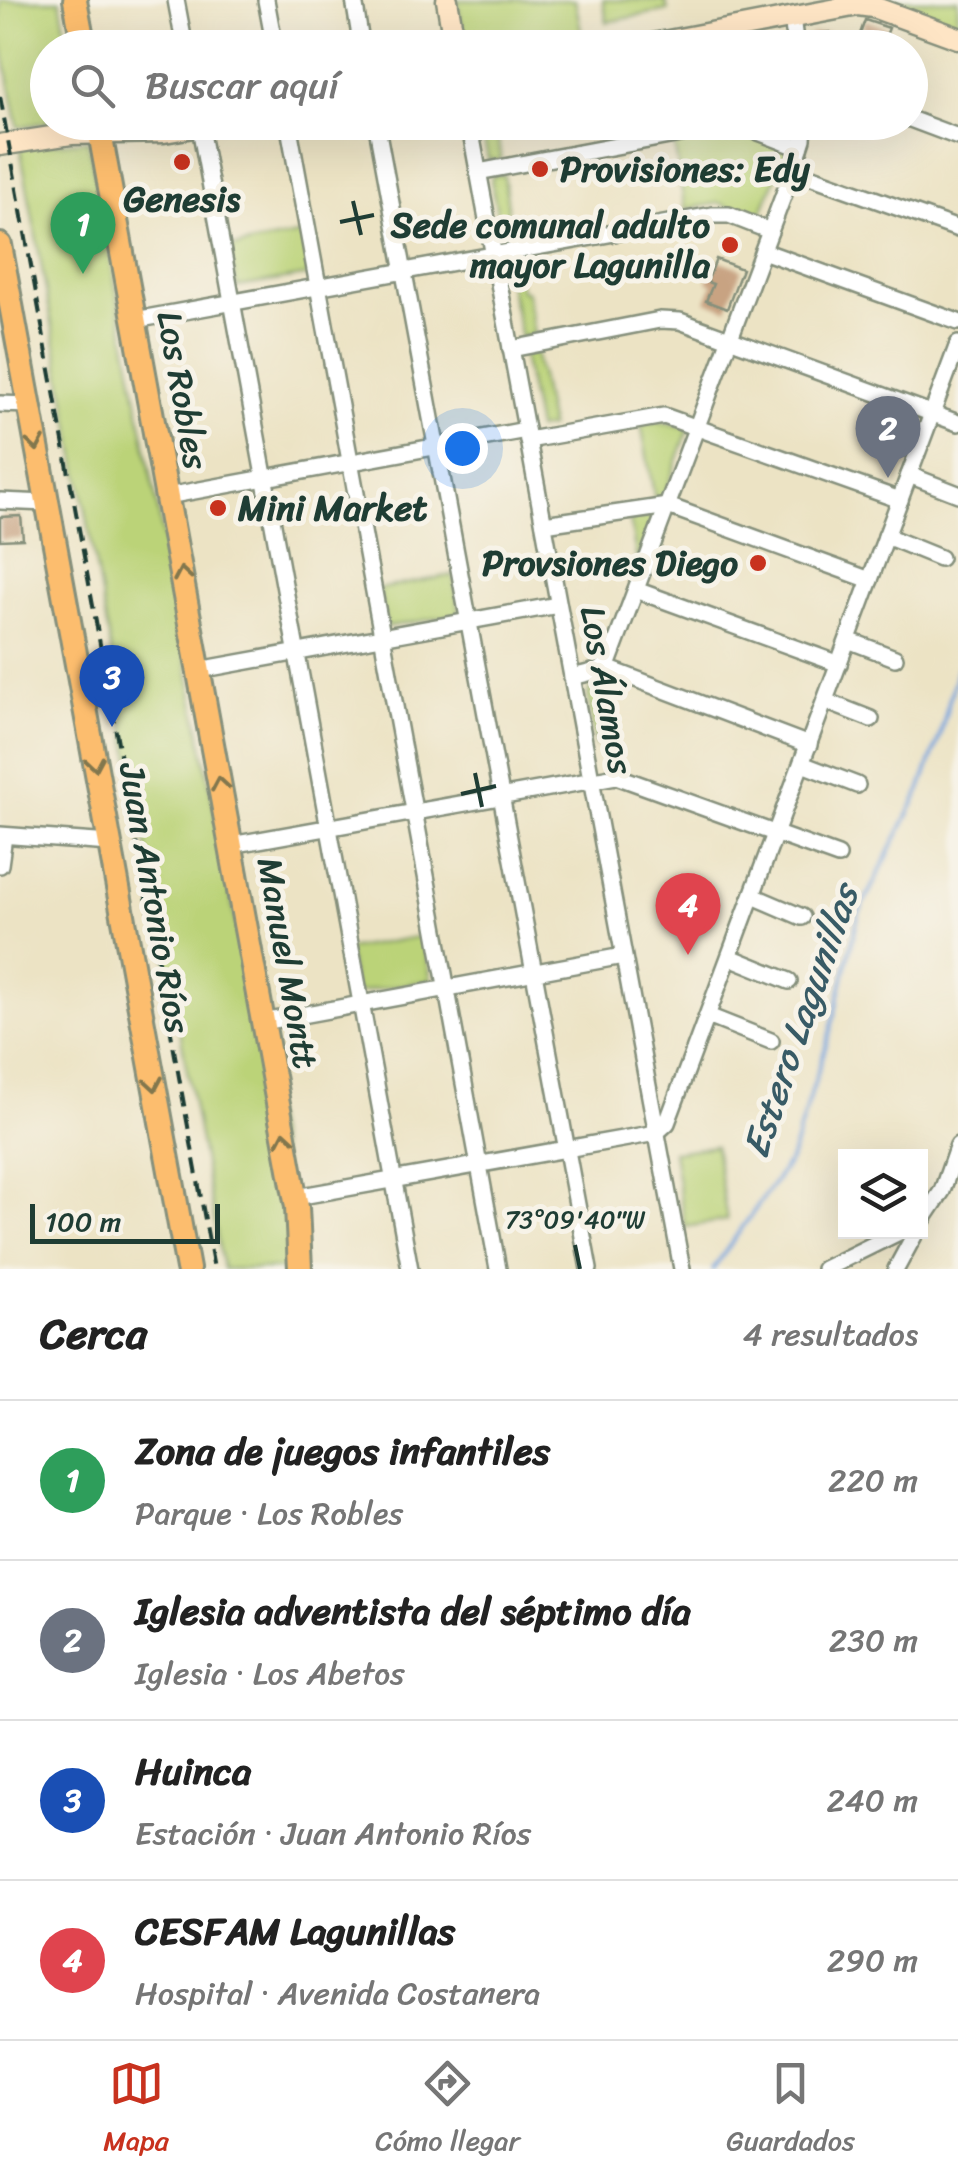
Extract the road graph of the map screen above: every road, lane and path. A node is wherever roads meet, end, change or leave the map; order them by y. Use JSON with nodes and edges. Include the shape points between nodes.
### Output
{"nodes":[{"id":1,"x":75,"y":0,"type":"edge"},
{"id":2,"x":176,"y":0,"type":"edge"},
{"id":3,"x":266,"y":0,"type":"edge"},
{"id":4,"x":354,"y":0,"type":"edge"},
{"id":5,"x":447,"y":0,"type":"edge"},
{"id":6,"x":833,"y":5,"type":"edge"},
{"id":7,"x":792,"y":17,"type":"junction"},
{"id":8,"x":81,"y":30,"type":"edge"},
{"id":9,"x":182,"y":30,"type":"edge"},
{"id":10,"x":271,"y":30,"type":"edge"},
{"id":11,"x":359,"y":30,"type":"edge"},
{"id":12,"x":452,"y":30,"type":"edge"},
{"id":13,"x":750,"y":30,"type":"edge"},
{"id":14,"x":794,"y":30,"type":"edge"},
{"id":15,"x":958,"y":38,"type":"edge"},
{"id":16,"x":928,"y":126,"type":"edge"},
{"id":17,"x":958,"y":137,"type":"edge"},
{"id":18,"x":31,"y":140,"type":"edge"},
{"id":19,"x":101,"y":140,"type":"edge"},
{"id":20,"x":203,"y":140,"type":"edge"},
{"id":21,"x":291,"y":140,"type":"edge"},
{"id":22,"x":379,"y":140,"type":"edge"},
{"id":23,"x":472,"y":140,"type":"edge"},
{"id":24,"x":647,"y":140,"type":"edge"},
{"id":25,"x":780,"y":140,"type":"edge"},
{"id":26,"x":801,"y":140,"type":"edge"},
{"id":27,"x":0,"y":145,"type":"edge"},
{"id":28,"x":800,"y":148,"type":"junction"},
{"id":29,"x":793,"y":170,"type":"junction"},
{"id":30,"x":478,"y":172,"type":"junction"},
{"id":31,"x":958,"y":229,"type":"edge"},
{"id":32,"x":770,"y":231,"type":"junction"},
{"id":33,"x":0,"y":245,"type":"edge"},
{"id":34,"x":763,"y":251,"type":"junction"},
{"id":35,"x":494,"y":255,"type":"junction"},
{"id":36,"x":404,"y":271,"type":"junction"},
{"id":37,"x":318,"y":287,"type":"junction"},
{"id":38,"x":232,"y":302,"type":"junction"},
{"id":39,"x":135,"y":320,"type":"junction"},
{"id":40,"x":958,"y":322,"type":"edge"},
{"id":41,"x":730,"y":338,"type":"junction"},
{"id":42,"x":511,"y":349,"type":"junction"},
{"id":43,"x":957,"y":349,"type":"edge"},
{"id":44,"x":0,"y":404,"type":"edge"},
{"id":45,"x":29,"y":405,"type":"junction"},
{"id":46,"x":932,"y":412,"type":"junction"},
{"id":47,"x":958,"y":423,"type":"edge"},
{"id":48,"x":697,"y":427,"type":"junction"},
{"id":49,"x":527,"y":435,"type":"junction"},
{"id":50,"x":436,"y":446,"type":"junction"},
{"id":51,"x":351,"y":462,"type":"junction"},
{"id":52,"x":909,"y":475,"type":"junction"},
{"id":53,"x":265,"y":478,"type":"junction"},
{"id":54,"x":958,"y":494,"type":"edge"},
{"id":55,"x":167,"y":496,"type":"junction"},
{"id":56,"x":900,"y":500,"type":"junction"},
{"id":57,"x":0,"y":501,"type":"edge"},
{"id":58,"x":47,"y":503,"type":"junction"},
{"id":59,"x":668,"y":506,"type":"junction"},
{"id":60,"x":544,"y":524,"type":"junction"},
{"id":61,"x":886,"y":536,"type":"junction"},
{"id":62,"x":940,"y":558,"type":"dead end"},
{"id":63,"x":870,"y":580,"type":"junction"},
{"id":64,"x":636,"y":590,"type":"junction"},
{"id":65,"x":558,"y":604,"type":"junction"},
{"id":66,"x":468,"y":621,"type":"junction"},
{"id":67,"x":382,"y":636,"type":"junction"},
{"id":68,"x":848,"y":640,"type":"junction"},
{"id":69,"x":297,"y":652,"type":"junction"},
{"id":70,"x":895,"y":658,"type":"dead end"},
{"id":71,"x":839,"y":664,"type":"junction"},
{"id":72,"x":604,"y":668,"type":"junction"},
{"id":73,"x":199,"y":670,"type":"junction"},
{"id":74,"x":572,"y":678,"type":"junction"},
{"id":75,"x":825,"y":701,"type":"junction"},
{"id":76,"x":871,"y":720,"type":"dead end"},
{"id":77,"x":809,"y":745,"type":"junction"},
{"id":78,"x":802,"y":764,"type":"junction"},
{"id":79,"x":591,"y":780,"type":"junction"},
{"id":80,"x":857,"y":784,"type":"dead end"},
{"id":81,"x":502,"y":797,"type":"junction"},
{"id":82,"x":416,"y":812,"type":"junction"},
{"id":83,"x":329,"y":828,"type":"junction"},
{"id":84,"x":776,"y":832,"type":"junction"},
{"id":85,"x":2,"y":835,"type":"edge"},
{"id":86,"x":110,"y":844,"type":"junction"},
{"id":87,"x":232,"y":845,"type":"junction"},
{"id":88,"x":838,"y":856,"type":"dead end"},
{"id":89,"x":0,"y":865,"type":"edge"},
{"id":90,"x":753,"y":896,"type":"junction"},
{"id":91,"x":802,"y":917,"type":"dead end"},
{"id":92,"x":624,"y":956,"type":"junction"},
{"id":93,"x":730,"y":956,"type":"junction"},
{"id":94,"x":533,"y":972,"type":"junction"},
{"id":95,"x":789,"y":981,"type":"dead end"},
{"id":96,"x":447,"y":988,"type":"junction"},
{"id":97,"x":362,"y":1004,"type":"junction"},
{"id":98,"x":708,"y":1016,"type":"junction"},
{"id":99,"x":263,"y":1022,"type":"junction"},
{"id":100,"x":771,"y":1042,"type":"dead end"},
{"id":101,"x":656,"y":1132,"type":"junction"},
{"id":102,"x":958,"y":1146,"type":"edge"},
{"id":103,"x":565,"y":1149,"type":"junction"},
{"id":104,"x":479,"y":1164,"type":"junction"},
{"id":105,"x":394,"y":1180,"type":"junction"},
{"id":106,"x":296,"y":1197,"type":"junction"},
{"id":107,"x":928,"y":1212,"type":"edge"},
{"id":108,"x":885,"y":1239,"type":"edge"},
{"id":109,"x":912,"y":1239,"type":"edge"},
{"id":110,"x":188,"y":1269,"type":"edge"},
{"id":111,"x":300,"y":1269,"type":"edge"},
{"id":112,"x":410,"y":1269,"type":"edge"},
{"id":113,"x":498,"y":1269,"type":"edge"},
{"id":114,"x":588,"y":1269,"type":"edge"},
{"id":115,"x":682,"y":1269,"type":"edge"},
{"id":116,"x":824,"y":1269,"type":"edge"},
{"id":117,"x":896,"y":1269,"type":"edge"}],
"edges":[{"from":1,"to":8,"type":"main road"},
{"from":2,"to":9,"type":"street"},
{"from":3,"to":10,"type":"street"},
{"from":4,"to":11,"type":"street"},
{"from":5,"to":12,"type":"street"},
{"from":6,"to":7,"type":"street"},
{"from":6,"to":15,"type":"street","via":[[868,6]]},
{"from":7,"to":13,"type":"street"},
{"from":7,"to":14,"type":"street"},
{"from":16,"to":17,"type":"street"},
{"from":18,"to":27,"type":"street"},
{"from":19,"to":39,"type":"main road","name":"Los Robles"},
{"from":20,"to":38,"type":"street"},
{"from":21,"to":37,"type":"street"},
{"from":22,"to":36,"type":"street"},
{"from":23,"to":30,"type":"street","name":"Los Álamos"},
{"from":24,"to":30,"type":"street"},
{"from":25,"to":28,"type":"street"},
{"from":26,"to":28,"type":"street"},
{"from":28,"to":29,"type":"street"},
{"from":29,"to":31,"type":"street"},
{"from":29,"to":32,"type":"street"},
{"from":30,"to":35,"type":"street","name":"Los Álamos"},
{"from":32,"to":34,"type":"street"},
{"from":32,"to":35,"type":"street","via":[[718,215]]},
{"from":33,"to":45,"type":"main road","name":"Juan Antonio Ríos"},
{"from":34,"to":40,"type":"street"},
{"from":34,"to":41,"type":"street"},
{"from":35,"to":36,"type":"street"},
{"from":35,"to":42,"type":"street","name":"Los Álamos"},
{"from":36,"to":37,"type":"street"},
{"from":36,"to":50,"type":"street"},
{"from":37,"to":38,"type":"street"},
{"from":37,"to":51,"type":"street"},
{"from":38,"to":39,"type":"street"},
{"from":38,"to":53,"type":"street"},
{"from":39,"to":55,"type":"main road","name":"Los Robles"},
{"from":41,"to":42,"type":"street","via":[[667,319]]},
{"from":41,"to":46,"type":"street"},
{"from":41,"to":48,"type":"street"},
{"from":42,"to":49,"type":"street","name":"Los Álamos"},
{"from":43,"to":46,"type":"street"},
{"from":44,"to":45,"type":"street"},
{"from":45,"to":58,"type":"main road","name":"Juan Antonio Ríos","one_way":true},
{"from":46,"to":47,"type":"street"},
{"from":46,"to":52,"type":"street"},
{"from":48,"to":49,"type":"street","via":[[655,416]]},
{"from":48,"to":56,"type":"street"},
{"from":48,"to":59,"type":"street"},
{"from":49,"to":50,"type":"street"},
{"from":49,"to":60,"type":"street","name":"Los Álamos"},
{"from":50,"to":51,"type":"street"},
{"from":50,"to":66,"type":"street"},
{"from":51,"to":53,"type":"street"},
{"from":51,"to":67,"type":"street"},
{"from":52,"to":54,"type":"street"},
{"from":52,"to":56,"type":"street"},
{"from":53,"to":55,"type":"street"},
{"from":53,"to":69,"type":"street"},
{"from":73,"to":55,"type":"main road","name":"Los Robles","one_way":true},
{"from":56,"to":61,"type":"street"},
{"from":57,"to":58,"type":"street"},
{"from":58,"to":86,"type":"main road","name":"Juan Antonio Ríos","one_way":true},
{"from":59,"to":60,"type":"street"},
{"from":59,"to":63,"type":"street"},
{"from":59,"to":64,"type":"street"},
{"from":60,"to":65,"type":"street","name":"Los Álamos"},
{"from":61,"to":62,"type":"street"},
{"from":61,"to":63,"type":"street"},
{"from":63,"to":68,"type":"street"},
{"from":64,"to":71,"type":"street"},
{"from":64,"to":72,"type":"street"},
{"from":65,"to":66,"type":"street"},
{"from":65,"to":74,"type":"street","name":"Los Álamos"},
{"from":66,"to":67,"type":"street"},
{"from":66,"to":81,"type":"street"},
{"from":67,"to":69,"type":"street"},
{"from":67,"to":82,"type":"street"},
{"from":68,"to":70,"type":"street"},
{"from":68,"to":71,"type":"street"},
{"from":69,"to":73,"type":"street"},
{"from":69,"to":83,"type":"street"},
{"from":71,"to":75,"type":"street"},
{"from":72,"to":74,"type":"street"},
{"from":72,"to":77,"type":"street"},
{"from":87,"to":73,"type":"main road","name":"Manuel Montt","one_way":true},
{"from":74,"to":79,"type":"street","name":"Los Álamos"},
{"from":75,"to":76,"type":"street"},
{"from":75,"to":77,"type":"street"},
{"from":77,"to":78,"type":"street"},
{"from":78,"to":80,"type":"street"},
{"from":78,"to":84,"type":"street"},
{"from":79,"to":81,"type":"street"},
{"from":79,"to":84,"type":"street","via":[[625,777]]},
{"from":79,"to":92,"type":"street","name":"Los Álamos"},
{"from":81,"to":82,"type":"street"},
{"from":81,"to":94,"type":"street"},
{"from":82,"to":83,"type":"street"},
{"from":82,"to":96,"type":"street"},
{"from":83,"to":87,"type":"street"},
{"from":83,"to":97,"type":"street"},
{"from":84,"to":88,"type":"street"},
{"from":84,"to":90,"type":"street"},
{"from":85,"to":86,"type":"street"},
{"from":85,"to":89,"type":"street"},
{"from":86,"to":110,"type":"main road","name":"Juan Antonio Ríos","one_way":true},
{"from":87,"to":99,"type":"main road","name":"Manuel Montt"},
{"from":90,"to":91,"type":"street"},
{"from":90,"to":93,"type":"street"},
{"from":92,"to":94,"type":"street"},
{"from":92,"to":101,"type":"street","name":"Los Álamos"},
{"from":93,"to":95,"type":"street"},
{"from":93,"to":98,"type":"street"},
{"from":94,"to":96,"type":"street"},
{"from":94,"to":103,"type":"street"},
{"from":96,"to":97,"type":"street"},
{"from":96,"to":104,"type":"street"},
{"from":97,"to":99,"type":"street"},
{"from":97,"to":105,"type":"street"},
{"from":98,"to":100,"type":"street"},
{"from":98,"to":101,"type":"street","via":[[670,1120]]},
{"from":106,"to":99,"type":"main road","name":"Manuel Montt","one_way":true},
{"from":101,"to":103,"type":"street"},
{"from":101,"to":115,"type":"street","name":"Los Álamos"},
{"from":102,"to":107,"type":"street"},
{"from":103,"to":104,"type":"street"},
{"from":103,"to":114,"type":"street"},
{"from":104,"to":105,"type":"street"},
{"from":104,"to":113,"type":"street"},
{"from":105,"to":106,"type":"street"},
{"from":105,"to":112,"type":"street"},
{"from":106,"to":111,"type":"main road","name":"Manuel Montt"},
{"from":108,"to":116,"type":"street"},
{"from":109,"to":117,"type":"street"}]}
